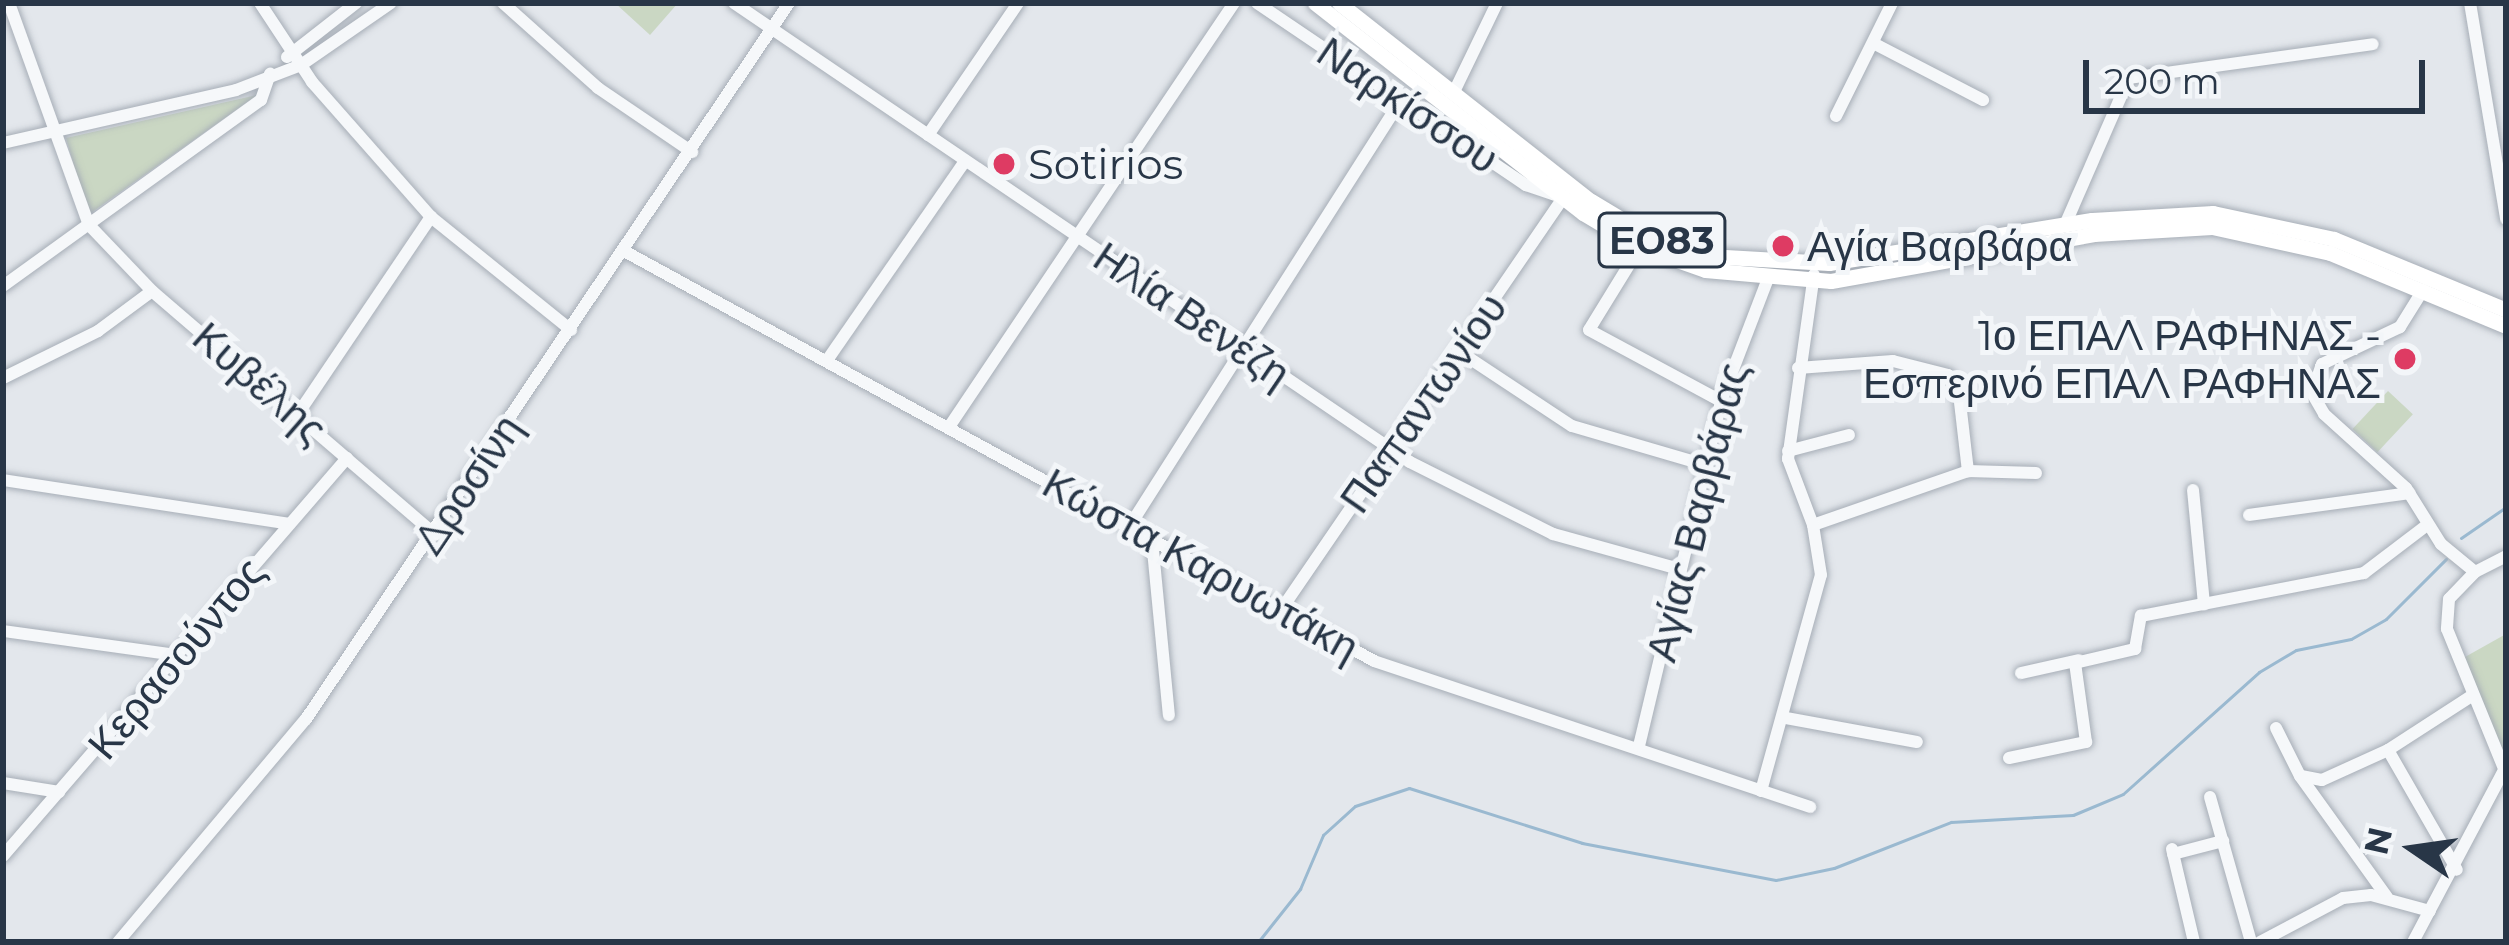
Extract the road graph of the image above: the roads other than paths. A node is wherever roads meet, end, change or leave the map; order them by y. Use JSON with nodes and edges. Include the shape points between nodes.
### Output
{"nodes":[{"id":1,"x":9,"y":3,"type":"edge"},
{"id":2,"x":260,"y":3,"type":"edge"},
{"id":3,"x":356,"y":3,"type":"edge"},
{"id":4,"x":391,"y":3,"type":"edge"},
{"id":5,"x":503,"y":3,"type":"edge"},
{"id":6,"x":734,"y":3,"type":"edge"},
{"id":7,"x":789,"y":3,"type":"edge"},
{"id":8,"x":1018,"y":3,"type":"edge"},
{"id":9,"x":1234,"y":3,"type":"edge"},
{"id":10,"x":1257,"y":3,"type":"edge"},
{"id":11,"x":1316,"y":3,"type":"edge"},
{"id":12,"x":1339,"y":3,"type":"edge"},
{"id":13,"x":1497,"y":3,"type":"edge"},
{"id":14,"x":1892,"y":3,"type":"edge"},
{"id":15,"x":2470,"y":3,"type":"edge"},
{"id":16,"x":771,"y":29,"type":"junction"},
{"id":17,"x":1873,"y":43,"type":"junction"},
{"id":18,"x":2373,"y":44,"type":"dead end"},
{"id":19,"x":291,"y":50,"type":"junction"},
{"id":20,"x":301,"y":65,"type":"junction"},
{"id":21,"x":276,"y":71,"type":"junction"},
{"id":22,"x":1454,"y":94,"type":"junction"},
{"id":23,"x":1400,"y":100,"type":"junction"},
{"id":24,"x":1984,"y":100,"type":"dead end"},
{"id":25,"x":1836,"y":116,"type":"dead end"},
{"id":26,"x":57,"y":132,"type":"junction"},
{"id":27,"x":928,"y":135,"type":"junction"},
{"id":28,"x":3,"y":143,"type":"edge"},
{"id":29,"x":692,"y":152,"type":"junction"},
{"id":30,"x":965,"y":160,"type":"junction"},
{"id":31,"x":1563,"y":198,"type":"junction"},
{"id":32,"x":430,"y":217,"type":"junction"},
{"id":33,"x":2506,"y":220,"type":"edge"},
{"id":34,"x":89,"y":225,"type":"junction"},
{"id":35,"x":2065,"y":225,"type":"junction"},
{"id":36,"x":1081,"y":240,"type":"junction"},
{"id":37,"x":1640,"y":247,"type":"junction"},
{"id":38,"x":624,"y":251,"type":"junction"},
{"id":39,"x":1810,"y":263,"type":"junction"},
{"id":40,"x":1767,"y":281,"type":"junction"},
{"id":41,"x":1816,"y":282,"type":"junction"},
{"id":42,"x":3,"y":286,"type":"edge"},
{"id":43,"x":2423,"y":290,"type":"junction"},
{"id":44,"x":152,"y":291,"type":"junction"},
{"id":45,"x":2506,"y":310,"type":"edge"},
{"id":46,"x":2506,"y":326,"type":"edge"},
{"id":47,"x":571,"y":330,"type":"junction"},
{"id":48,"x":1242,"y":348,"type":"junction"},
{"id":49,"x":1460,"y":352,"type":"junction"},
{"id":50,"x":828,"y":358,"type":"junction"},
{"id":51,"x":1798,"y":368,"type":"junction"},
{"id":52,"x":3,"y":378,"type":"edge"},
{"id":53,"x":1721,"y":401,"type":"junction"},
{"id":54,"x":298,"y":414,"type":"junction"},
{"id":55,"x":951,"y":424,"type":"junction"},
{"id":56,"x":1849,"y":434,"type":"dead end"},
{"id":57,"x":1390,"y":449,"type":"junction"},
{"id":58,"x":1788,"y":451,"type":"junction"},
{"id":59,"x":347,"y":458,"type":"junction"},
{"id":60,"x":1705,"y":465,"type":"junction"},
{"id":61,"x":1969,"y":471,"type":"junction"},
{"id":62,"x":2036,"y":473,"type":"dead end"},
{"id":63,"x":3,"y":480,"type":"edge"},
{"id":64,"x":2193,"y":490,"type":"dead end"},
{"id":65,"x":2410,"y":494,"type":"junction"},
{"id":66,"x":2248,"y":515,"type":"dead end"},
{"id":67,"x":289,"y":524,"type":"junction"},
{"id":68,"x":1813,"y":525,"type":"junction"},
{"id":69,"x":2427,"y":525,"type":"junction"},
{"id":70,"x":1129,"y":527,"type":"junction"},
{"id":71,"x":436,"y":535,"type":"junction"},
{"id":72,"x":1153,"y":540,"type":"junction"},
{"id":73,"x":2506,"y":556,"type":"edge"},
{"id":74,"x":1679,"y":569,"type":"junction"},
{"id":75,"x":2475,"y":572,"type":"junction"},
{"id":76,"x":2204,"y":604,"type":"junction"},
{"id":77,"x":1282,"y":608,"type":"junction"},
{"id":78,"x":3,"y":631,"type":"edge"},
{"id":79,"x":177,"y":656,"type":"junction"},
{"id":80,"x":2080,"y":660,"type":"junction"},
{"id":81,"x":2021,"y":673,"type":"dead end"},
{"id":82,"x":2474,"y":695,"type":"junction"},
{"id":83,"x":1169,"y":715,"type":"dead end"},
{"id":84,"x":1786,"y":718,"type":"junction"},
{"id":85,"x":2276,"y":728,"type":"dead end"},
{"id":86,"x":1917,"y":742,"type":"dead end"},
{"id":87,"x":1639,"y":746,"type":"junction"},
{"id":88,"x":2388,"y":751,"type":"junction"},
{"id":89,"x":2009,"y":758,"type":"dead end"},
{"id":90,"x":2505,"y":768,"type":"edge"},
{"id":91,"x":2300,"y":776,"type":"junction"},
{"id":92,"x":3,"y":783,"type":"edge"},
{"id":93,"x":59,"y":791,"type":"junction"},
{"id":94,"x":1761,"y":791,"type":"junction"},
{"id":95,"x":2210,"y":797,"type":"dead end"},
{"id":96,"x":1810,"y":807,"type":"dead end"},
{"id":97,"x":2223,"y":841,"type":"junction"},
{"id":98,"x":3,"y":856,"type":"edge"},
{"id":99,"x":2457,"y":870,"type":"junction"},
{"id":100,"x":2387,"y":898,"type":"junction"},
{"id":101,"x":2430,"y":910,"type":"junction"},
{"id":102,"x":118,"y":942,"type":"edge"},
{"id":103,"x":2194,"y":942,"type":"edge"},
{"id":104,"x":2255,"y":942,"type":"edge"},
{"id":105,"x":2413,"y":942,"type":"edge"}],
"edges":[{"from":1,"to":26,"type":"street"},
{"from":2,"to":19,"type":"street"},
{"from":3,"to":19,"type":"street"},
{"from":4,"to":20,"type":"street"},
{"from":5,"to":29,"type":"street","via":[[598,88]]},
{"from":6,"to":16,"type":"street","name":"Ηλία Βενέζη"},
{"from":7,"to":16,"type":"street","name":"Δροσίνη"},
{"from":8,"to":27,"type":"street"},
{"from":9,"to":36,"type":"street"},
{"from":10,"to":23,"type":"street","name":"Ναρκίσσου"},
{"from":11,"to":31,"type":"main road","number":"ΕΟ83"},
{"from":12,"to":22,"type":"main road","number":"ΕΟ83"},
{"from":13,"to":22,"type":"street"},
{"from":14,"to":17,"type":"street"},
{"from":15,"to":33,"type":"street"},
{"from":16,"to":27,"type":"street","name":"Ηλία Βενέζη"},
{"from":16,"to":29,"type":"street","name":"Δροσίνη"},
{"from":17,"to":24,"type":"street"},
{"from":17,"to":25,"type":"street"},
{"from":18,"to":35,"type":"street","via":[[2129,78]]},
{"from":19,"to":20,"type":"street"},
{"from":19,"to":21,"type":"street"},
{"from":20,"to":21,"type":"street"},
{"from":20,"to":32,"type":"street"},
{"from":21,"to":26,"type":"street","via":[[221,94]]},
{"from":21,"to":34,"type":"street","via":[[261,100]]},
{"from":22,"to":39,"type":"main road","number":"ΕΟ83","via":[[1646,234],[1725,259]]},
{"from":23,"to":31,"type":"street","name":"Ναρκίσσου","via":[[1526,185]]},
{"from":23,"to":48,"type":"street"},
{"from":26,"to":28,"type":"street"},
{"from":26,"to":34,"type":"street"},
{"from":27,"to":30,"type":"street","name":"Ηλία Βενέζη"},
{"from":29,"to":38,"type":"street","name":"Δροσίνη"},
{"from":30,"to":36,"type":"street","name":"Ηλία Βενέζη"},
{"from":30,"to":50,"type":"street"},
{"from":31,"to":37,"type":"main road","number":"ΕΟ83"},
{"from":31,"to":49,"type":"street","name":"Παπαντωνίου"},
{"from":32,"to":47,"type":"street"},
{"from":32,"to":54,"type":"street"},
{"from":34,"to":42,"type":"street"},
{"from":34,"to":44,"type":"street","name":"Κυβέλης"},
{"from":35,"to":39,"type":"main road","number":"ΕΟ83"},
{"from":35,"to":45,"type":"main road","number":"ΕΟ83","via":[[2159,213],[2247,217],[2354,246]]},
{"from":36,"to":48,"type":"street","name":"Ηλία Βενέζη"},
{"from":36,"to":55,"type":"street"},
{"from":37,"to":40,"type":"main road","number":"ΕΟ83"},
{"from":37,"to":53,"type":"street","via":[[1589,330]]},
{"from":38,"to":47,"type":"street","name":"Δροσίνη"},
{"from":38,"to":50,"type":"street","name":"Κώστα Καρυωτάκη"},
{"from":39,"to":41,"type":"street"},
{"from":40,"to":41,"type":"main road","number":"ΕΟ83"},
{"from":40,"to":53,"type":"street","name":"Αγίας Βαρβάρας"},
{"from":41,"to":43,"type":"main road","number":"ΕΟ83","via":[[2094,234],[2193,226],[2304,244]]},
{"from":41,"to":51,"type":"street"},
{"from":43,"to":46,"type":"main road","number":"ΕΟ83"},
{"from":43,"to":65,"type":"street","via":[[2400,327],[2328,360],[2313,387],[2324,414]]},
{"from":44,"to":52,"type":"street","via":[[98,331]]},
{"from":44,"to":54,"type":"street","name":"Κυβέλης"},
{"from":47,"to":71,"type":"street","name":"Δροσίνη"},
{"from":48,"to":57,"type":"street","name":"Ηλία Βενέζη"},
{"from":48,"to":70,"type":"street"},
{"from":49,"to":57,"type":"street","name":"Παπαντωνίου"},
{"from":49,"to":60,"type":"street","via":[[1572,426]]},
{"from":50,"to":55,"type":"street","name":"Κώστα Καρυωτάκη"},
{"from":51,"to":58,"type":"street"},
{"from":51,"to":61,"type":"street","via":[[1893,361],[1948,375],[1958,385]]},
{"from":53,"to":60,"type":"street","name":"Αγίας Βαρβάρας"},
{"from":54,"to":59,"type":"street","name":"Κυβέλης"},
{"from":55,"to":70,"type":"street","name":"Κώστα Καρυωτάκη"},
{"from":56,"to":58,"type":"street"},
{"from":57,"to":74,"type":"street","name":"Ηλία Βενέζη","via":[[1553,534]]},
{"from":57,"to":77,"type":"street","name":"Παπαντωνίου"},
{"from":58,"to":68,"type":"street"},
{"from":59,"to":67,"type":"street","name":"Κερασούντος"},
{"from":59,"to":71,"type":"street","name":"Κυβέλης"},
{"from":60,"to":74,"type":"street","name":"Αγίας Βαρβάρας"},
{"from":61,"to":62,"type":"street"},
{"from":61,"to":68,"type":"street"},
{"from":63,"to":67,"type":"street"},
{"from":64,"to":76,"type":"street"},
{"from":65,"to":66,"type":"street"},
{"from":65,"to":69,"type":"street"},
{"from":67,"to":79,"type":"street","name":"Κερασούντος"},
{"from":68,"to":84,"type":"street","via":[[1821,575]]},
{"from":69,"to":75,"type":"street"},
{"from":69,"to":76,"type":"street","via":[[2364,573]]},
{"from":70,"to":72,"type":"street","name":"Κώστα Καρυωτάκη"},
{"from":71,"to":102,"type":"street","name":"Δροσίνη","via":[[283,749]]},
{"from":72,"to":77,"type":"street","name":"Κώστα Καρυωτάκη"},
{"from":72,"to":83,"type":"street"},
{"from":73,"to":75,"type":"street"},
{"from":74,"to":87,"type":"street","name":"Αγίας Βαρβάρας"},
{"from":75,"to":82,"type":"street","via":[[2445,613]]},
{"from":76,"to":80,"type":"street","via":[[2141,616],[2135,650]]},
{"from":77,"to":87,"type":"street","name":"Κώστα Καρυωτάκη","via":[[1374,661]]},
{"from":78,"to":79,"type":"street"},
{"from":79,"to":93,"type":"street","name":"Κερασούντος"},
{"from":80,"to":81,"type":"street"},
{"from":80,"to":89,"type":"street","via":[[2074,670],[2086,742]]},
{"from":82,"to":88,"type":"street"},
{"from":82,"to":90,"type":"street"},
{"from":84,"to":86,"type":"street"},
{"from":84,"to":94,"type":"street"},
{"from":85,"to":91,"type":"street"},
{"from":87,"to":94,"type":"street","name":"Κώστα Καρυωτάκη"},
{"from":88,"to":91,"type":"street","via":[[2322,781]]},
{"from":88,"to":99,"type":"street"},
{"from":90,"to":99,"type":"street"},
{"from":91,"to":100,"type":"street"},
{"from":92,"to":93,"type":"street"},
{"from":93,"to":98,"type":"street","name":"Κερασούντος"},
{"from":94,"to":96,"type":"street","name":"Κώστα Καρυωτάκη"},
{"from":95,"to":97,"type":"street"},
{"from":97,"to":103,"type":"street","via":[[2172,852]]},
{"from":97,"to":104,"type":"street"},
{"from":99,"to":101,"type":"street"},
{"from":100,"to":101,"type":"street"},
{"from":100,"to":104,"type":"street","via":[[2315,906]]},
{"from":101,"to":105,"type":"street"}]}
